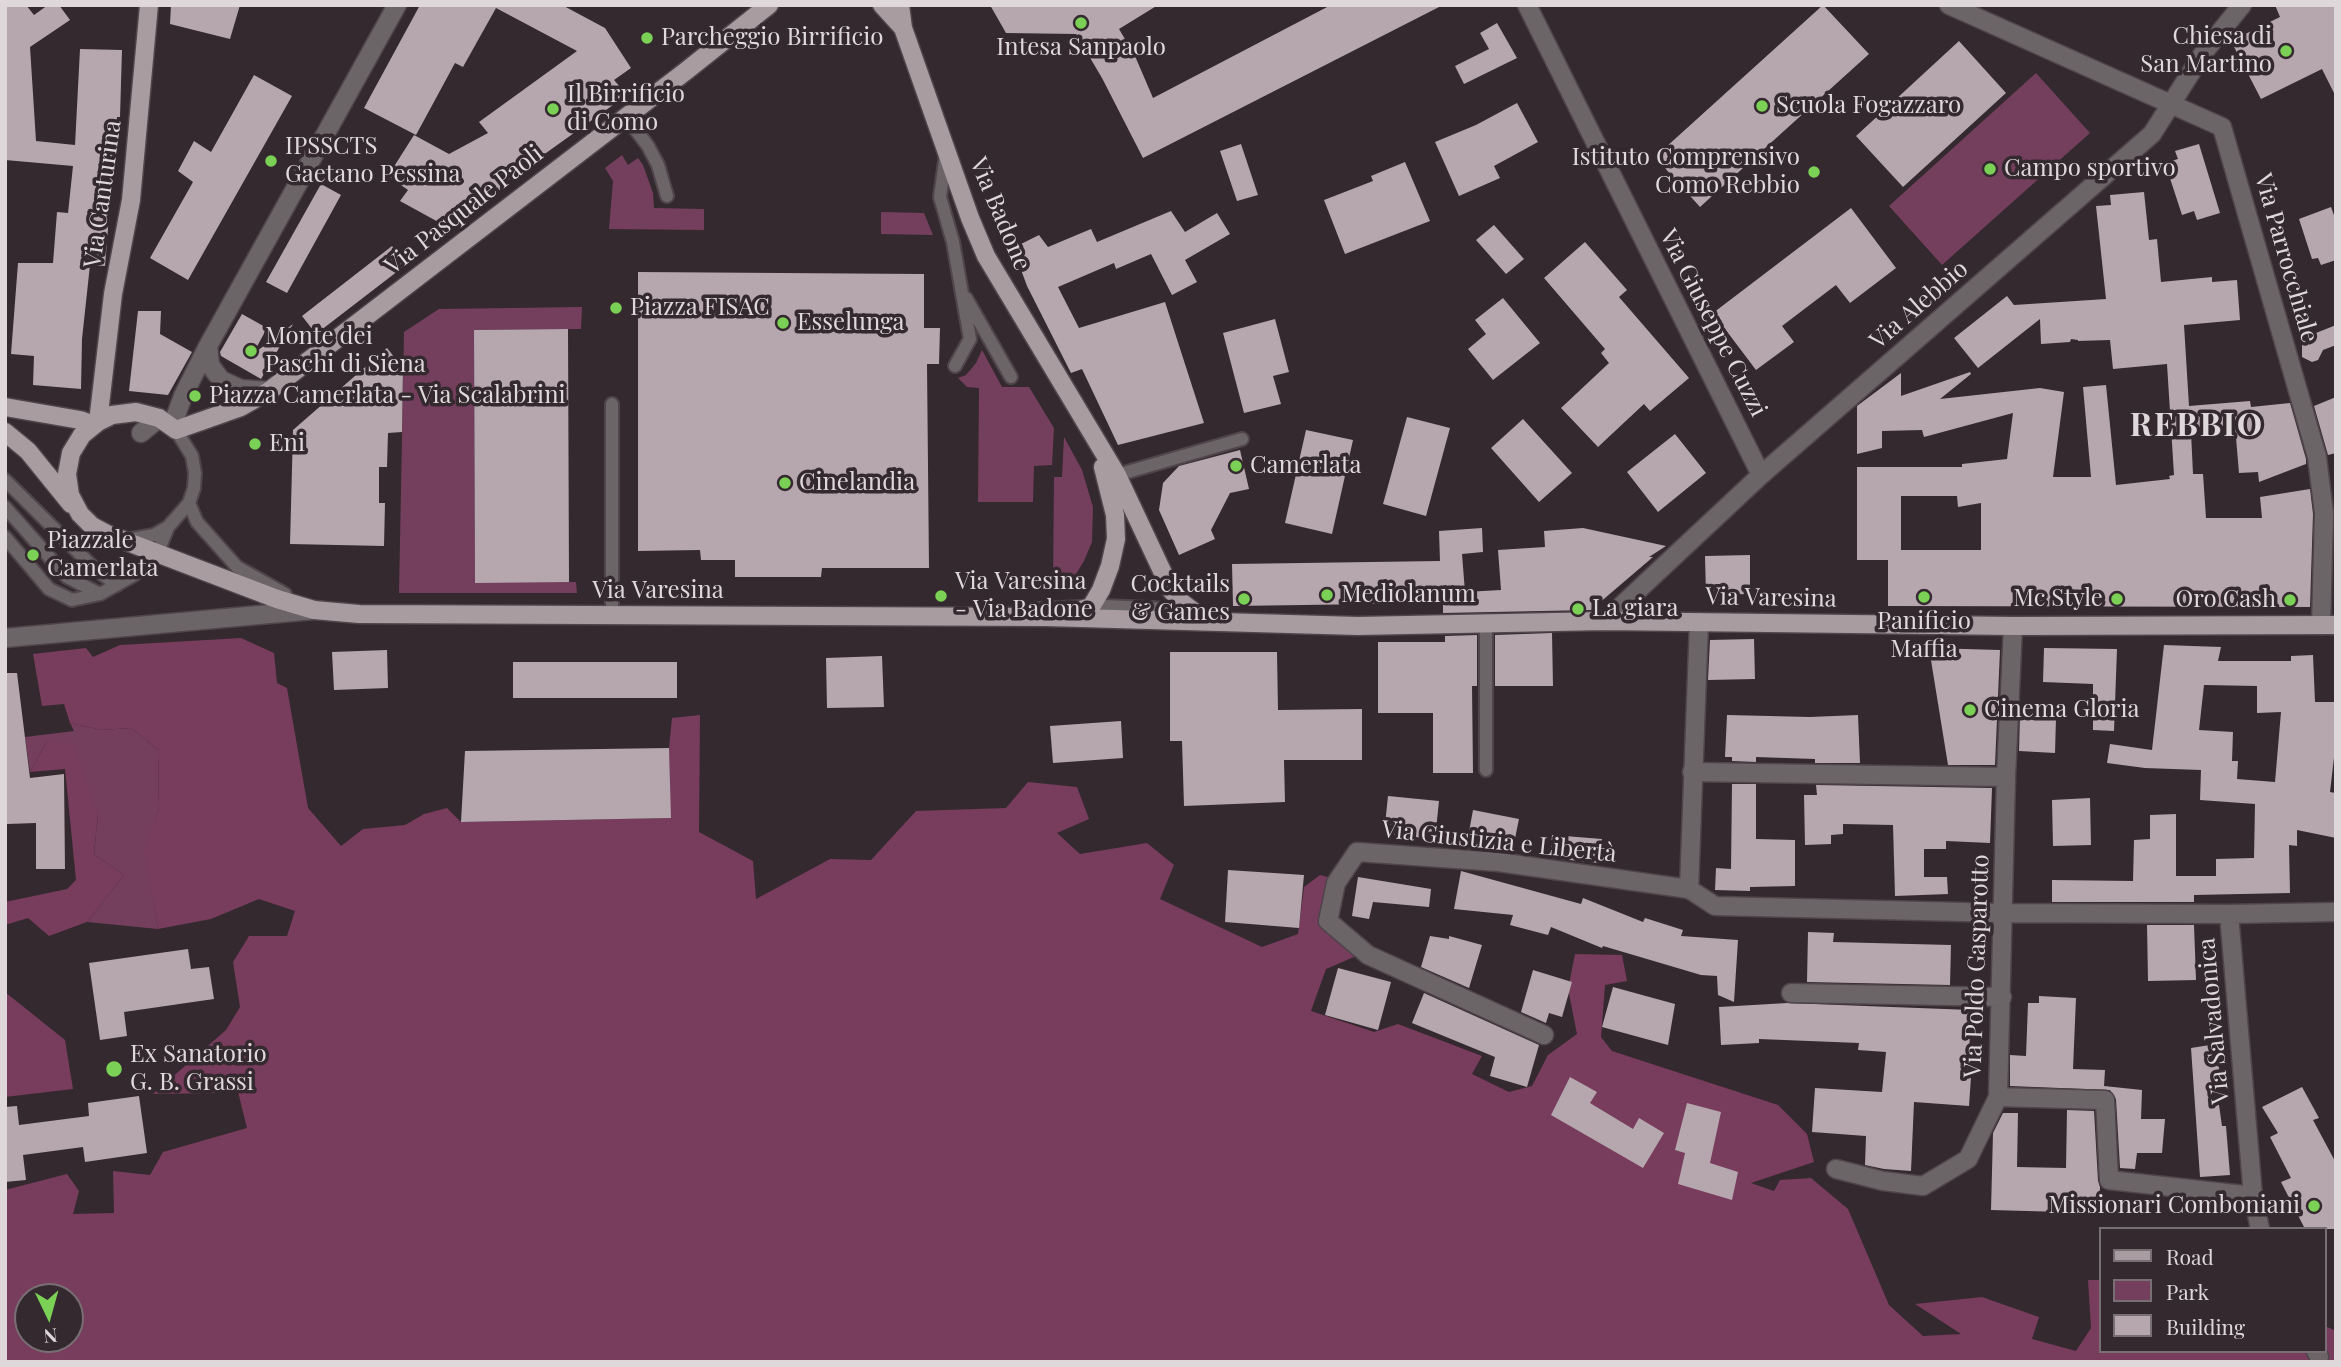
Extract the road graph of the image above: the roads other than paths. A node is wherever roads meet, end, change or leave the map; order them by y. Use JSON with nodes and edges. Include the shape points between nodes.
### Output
{"nodes":[{"id":1,"x":149,"y":5,"type":"edge"},
{"id":2,"x":397,"y":5,"type":"edge"},
{"id":3,"x":774,"y":5,"type":"edge"},
{"id":4,"x":882,"y":5,"type":"edge"},
{"id":5,"x":900,"y":5,"type":"edge"},
{"id":6,"x":1527,"y":5,"type":"edge"},
{"id":7,"x":1949,"y":5,"type":"edge"},
{"id":8,"x":2242,"y":5,"type":"edge"},
{"id":9,"x":763,"y":10,"type":"edge"},
{"id":10,"x":903,"y":28,"type":"junction"},
{"id":11,"x":2171,"y":105,"type":"junction"},
{"id":12,"x":626,"y":117,"type":"junction"},
{"id":13,"x":947,"y":149,"type":"junction"},
{"id":14,"x":667,"y":196,"type":"dead end"},
{"id":15,"x":961,"y":289,"type":"junction"},
{"id":16,"x":206,"y":344,"type":"junction"},
{"id":17,"x":955,"y":366,"type":"dead end"},
{"id":18,"x":1012,"y":377,"type":"dead end"},
{"id":19,"x":102,"y":389,"type":"junction"},
{"id":20,"x":270,"y":391,"type":"junction"},
{"id":21,"x":612,"y":404,"type":"dead end"},
{"id":22,"x":5,"y":407,"type":"edge"},
{"id":23,"x":125,"y":412,"type":"junction"},
{"id":24,"x":96,"y":423,"type":"junction"},
{"id":25,"x":169,"y":425,"type":"junction"},
{"id":26,"x":5,"y":432,"type":"edge"},
{"id":27,"x":141,"y":433,"type":"dead end"},
{"id":28,"x":1242,"y":439,"type":"dead end"},
{"id":29,"x":1096,"y":444,"type":"junction"},
{"id":30,"x":1117,"y":475,"type":"junction"},
{"id":31,"x":1761,"y":475,"type":"junction"},
{"id":32,"x":5,"y":480,"type":"edge"},
{"id":33,"x":189,"y":503,"type":"junction"},
{"id":34,"x":5,"y":507,"type":"edge"},
{"id":35,"x":80,"y":514,"type":"junction"},
{"id":36,"x":168,"y":527,"type":"junction"},
{"id":37,"x":5,"y":537,"type":"edge"},
{"id":38,"x":122,"y":540,"type":"junction"},
{"id":39,"x":158,"y":552,"type":"junction"},
{"id":40,"x":117,"y":584,"type":"junction"},
{"id":41,"x":100,"y":594,"type":"junction"},
{"id":42,"x":1091,"y":607,"type":"junction"},
{"id":43,"x":314,"y":610,"type":"junction"},
{"id":44,"x":612,"y":612,"type":"junction"},
{"id":45,"x":1046,"y":617,"type":"junction"},
{"id":46,"x":1206,"y":621,"type":"junction"},
{"id":47,"x":1605,"y":621,"type":"junction"},
{"id":48,"x":1699,"y":622,"type":"junction"},
{"id":49,"x":1486,"y":623,"type":"junction"},
{"id":50,"x":2329,"y":625,"type":"edge"},
{"id":51,"x":2014,"y":626,"type":"junction"},
{"id":52,"x":5,"y":638,"type":"edge"},
{"id":53,"x":1486,"y":770,"type":"dead end"},
{"id":54,"x":1692,"y":772,"type":"junction"},
{"id":55,"x":2006,"y":777,"type":"junction"},
{"id":56,"x":1689,"y":889,"type":"junction"},
{"id":57,"x":2336,"y":912,"type":"edge"},
{"id":58,"x":2004,"y":913,"type":"junction"},
{"id":59,"x":2229,"y":914,"type":"junction"},
{"id":60,"x":1791,"y":993,"type":"dead end"},
{"id":61,"x":2001,"y":997,"type":"junction"},
{"id":62,"x":1544,"y":1035,"type":"dead end"},
{"id":63,"x":1998,"y":1097,"type":"junction"},
{"id":64,"x":1836,"y":1169,"type":"dead end"},
{"id":65,"x":2253,"y":1196,"type":"junction"},
{"id":66,"x":2260,"y":1227,"type":"edge"}],
"edges":[{"from":1,"to":19,"type":"main road","name":"Via Canturina","via":[[131,200],[113,294]]},
{"from":2,"to":16,"type":"street"},
{"from":3,"to":9,"type":"main road"},
{"from":4,"to":10,"type":"main road","name":"Via Badone"},
{"from":5,"to":10,"type":"main road","name":"Via Badone"},
{"from":6,"to":31,"type":"street","name":"Via Giuseppe Cuzzi"},
{"from":7,"to":11,"type":"street","name":"Via Parrocchiale"},
{"from":8,"to":11,"type":"street","name":"Via Alebbio","via":[[2204,52]]},
{"from":9,"to":12,"type":"main road","name":"Via Pasquale Paoli"},
{"from":10,"to":13,"type":"main road","name":"Via Badone"},
{"from":11,"to":31,"type":"street","name":"Via Alebbio","via":[[2152,134]]},
{"from":11,"to":50,"type":"street","name":"Via Parrocchiale","via":[[2222,127],[2226,140],[2317,457]]},
{"from":12,"to":14,"type":"lane","via":[[658,165]]},
{"from":12,"to":20,"type":"main road","name":"Via Pasquale Paoli"},
{"from":13,"to":15,"type":"lane","via":[[940,197]]},
{"from":13,"to":29,"type":"main road","name":"Via Badone","via":[[986,256]]},
{"from":15,"to":17,"type":"lane","via":[[970,339]]},
{"from":15,"to":18,"type":"lane"},
{"from":16,"to":20,"type":"street","via":[[210,365],[221,380],[241,389]]},
{"from":16,"to":25,"type":"street"},
{"from":19,"to":23,"type":"main road","via":[[108,400]]},
{"from":19,"to":24,"type":"main road"},
{"from":20,"to":25,"type":"main road","name":"Via Pasquale Paoli","via":[[241,407]]},
{"from":21,"to":44,"type":"lane"},
{"from":22,"to":24,"type":"main road"},
{"from":23,"to":24,"type":"main road"},
{"from":23,"to":25,"type":"main road"},
{"from":24,"to":35,"type":"main road","via":[[71,453],[67,474],[70,495]]},
{"from":25,"to":27,"type":"street"},
{"from":25,"to":33,"type":"lane","via":[[192,456],[194,481]]},
{"from":26,"to":35,"type":"main road","via":[[28,451]]},
{"from":28,"to":30,"type":"lane"},
{"from":29,"to":30,"type":"main road","name":"Via Badone"},
{"from":29,"to":42,"type":"main road","name":"Via Badone","via":[[1115,515],[1116,539],[1111,566]]},
{"from":30,"to":46,"type":"main road","name":"Via Badone","via":[[1171,590]]},
{"from":31,"to":47,"type":"street","name":"Via Alebbio"},
{"from":32,"to":40,"type":"lane","via":[[94,569]]},
{"from":33,"to":36,"type":"lane"},
{"from":33,"to":44,"type":"lane","name":"Via Varesina","via":[[202,529],[237,567],[281,593],[317,603]]},
{"from":34,"to":41,"type":"lane","via":[[67,577]]},
{"from":35,"to":38,"type":"main road","via":[[92,526]]},
{"from":36,"to":38,"type":"lane","via":[[155,535]]},
{"from":36,"to":39,"type":"lane"},
{"from":37,"to":41,"type":"lane","via":[[57,594],[72,600]]},
{"from":38,"to":39,"type":"main road","name":"Via Varesina"},
{"from":39,"to":40,"type":"lane"},
{"from":39,"to":43,"type":"main road","name":"Via Varesina"},
{"from":40,"to":41,"type":"lane"},
{"from":42,"to":44,"type":"lane","name":"Via Varesina"},
{"from":42,"to":45,"type":"main road"},
{"from":42,"to":46,"type":"lane","name":"Via Varesina","via":[[1164,609]]},
{"from":43,"to":44,"type":"main road","name":"Via Varesina","via":[[359,614]]},
{"from":43,"to":52,"type":"street"},
{"from":44,"to":45,"type":"main road","name":"Via Varesina"},
{"from":45,"to":46,"type":"main road","name":"Via Varesina"},
{"from":46,"to":49,"type":"main road","name":"Via Varesina","via":[[1358,626]]},
{"from":47,"to":48,"type":"main road","name":"Via Varesina"},
{"from":47,"to":49,"type":"main road","name":"Via Varesina"},
{"from":48,"to":51,"type":"main road","name":"Via Varesina"},
{"from":48,"to":54,"type":"street"},
{"from":49,"to":53,"type":"lane"},
{"from":50,"to":51,"type":"main road","name":"Via Varesina"},
{"from":51,"to":55,"type":"street","name":"Via Poldo Gasparotto"},
{"from":54,"to":55,"type":"street"},
{"from":54,"to":56,"type":"street"},
{"from":55,"to":58,"type":"street","name":"Via Poldo Gasparotto"},
{"from":56,"to":58,"type":"street","via":[[1715,906]]},
{"from":56,"to":62,"type":"street","name":"Via Giustizia e Libertà","via":[[1498,862],[1357,852],[1336,883],[1328,921],[1368,955]]},
{"from":57,"to":59,"type":"street","name":"Via Salvadonica"},
{"from":58,"to":59,"type":"street"},
{"from":58,"to":61,"type":"street","name":"Via Poldo Gasparotto"},
{"from":59,"to":65,"type":"street","name":"Via Salvadonica"},
{"from":60,"to":61,"type":"street"},
{"from":61,"to":63,"type":"street","name":"Via Poldo Gasparotto"},
{"from":63,"to":64,"type":"street","name":"Via Poldo Gasparotto","via":[[1968,1159],[1923,1186]]},
{"from":63,"to":65,"type":"street","via":[[2105,1100],[2109,1180]]},
{"from":65,"to":66,"type":"street","name":"Via Salvadonica"}]}
